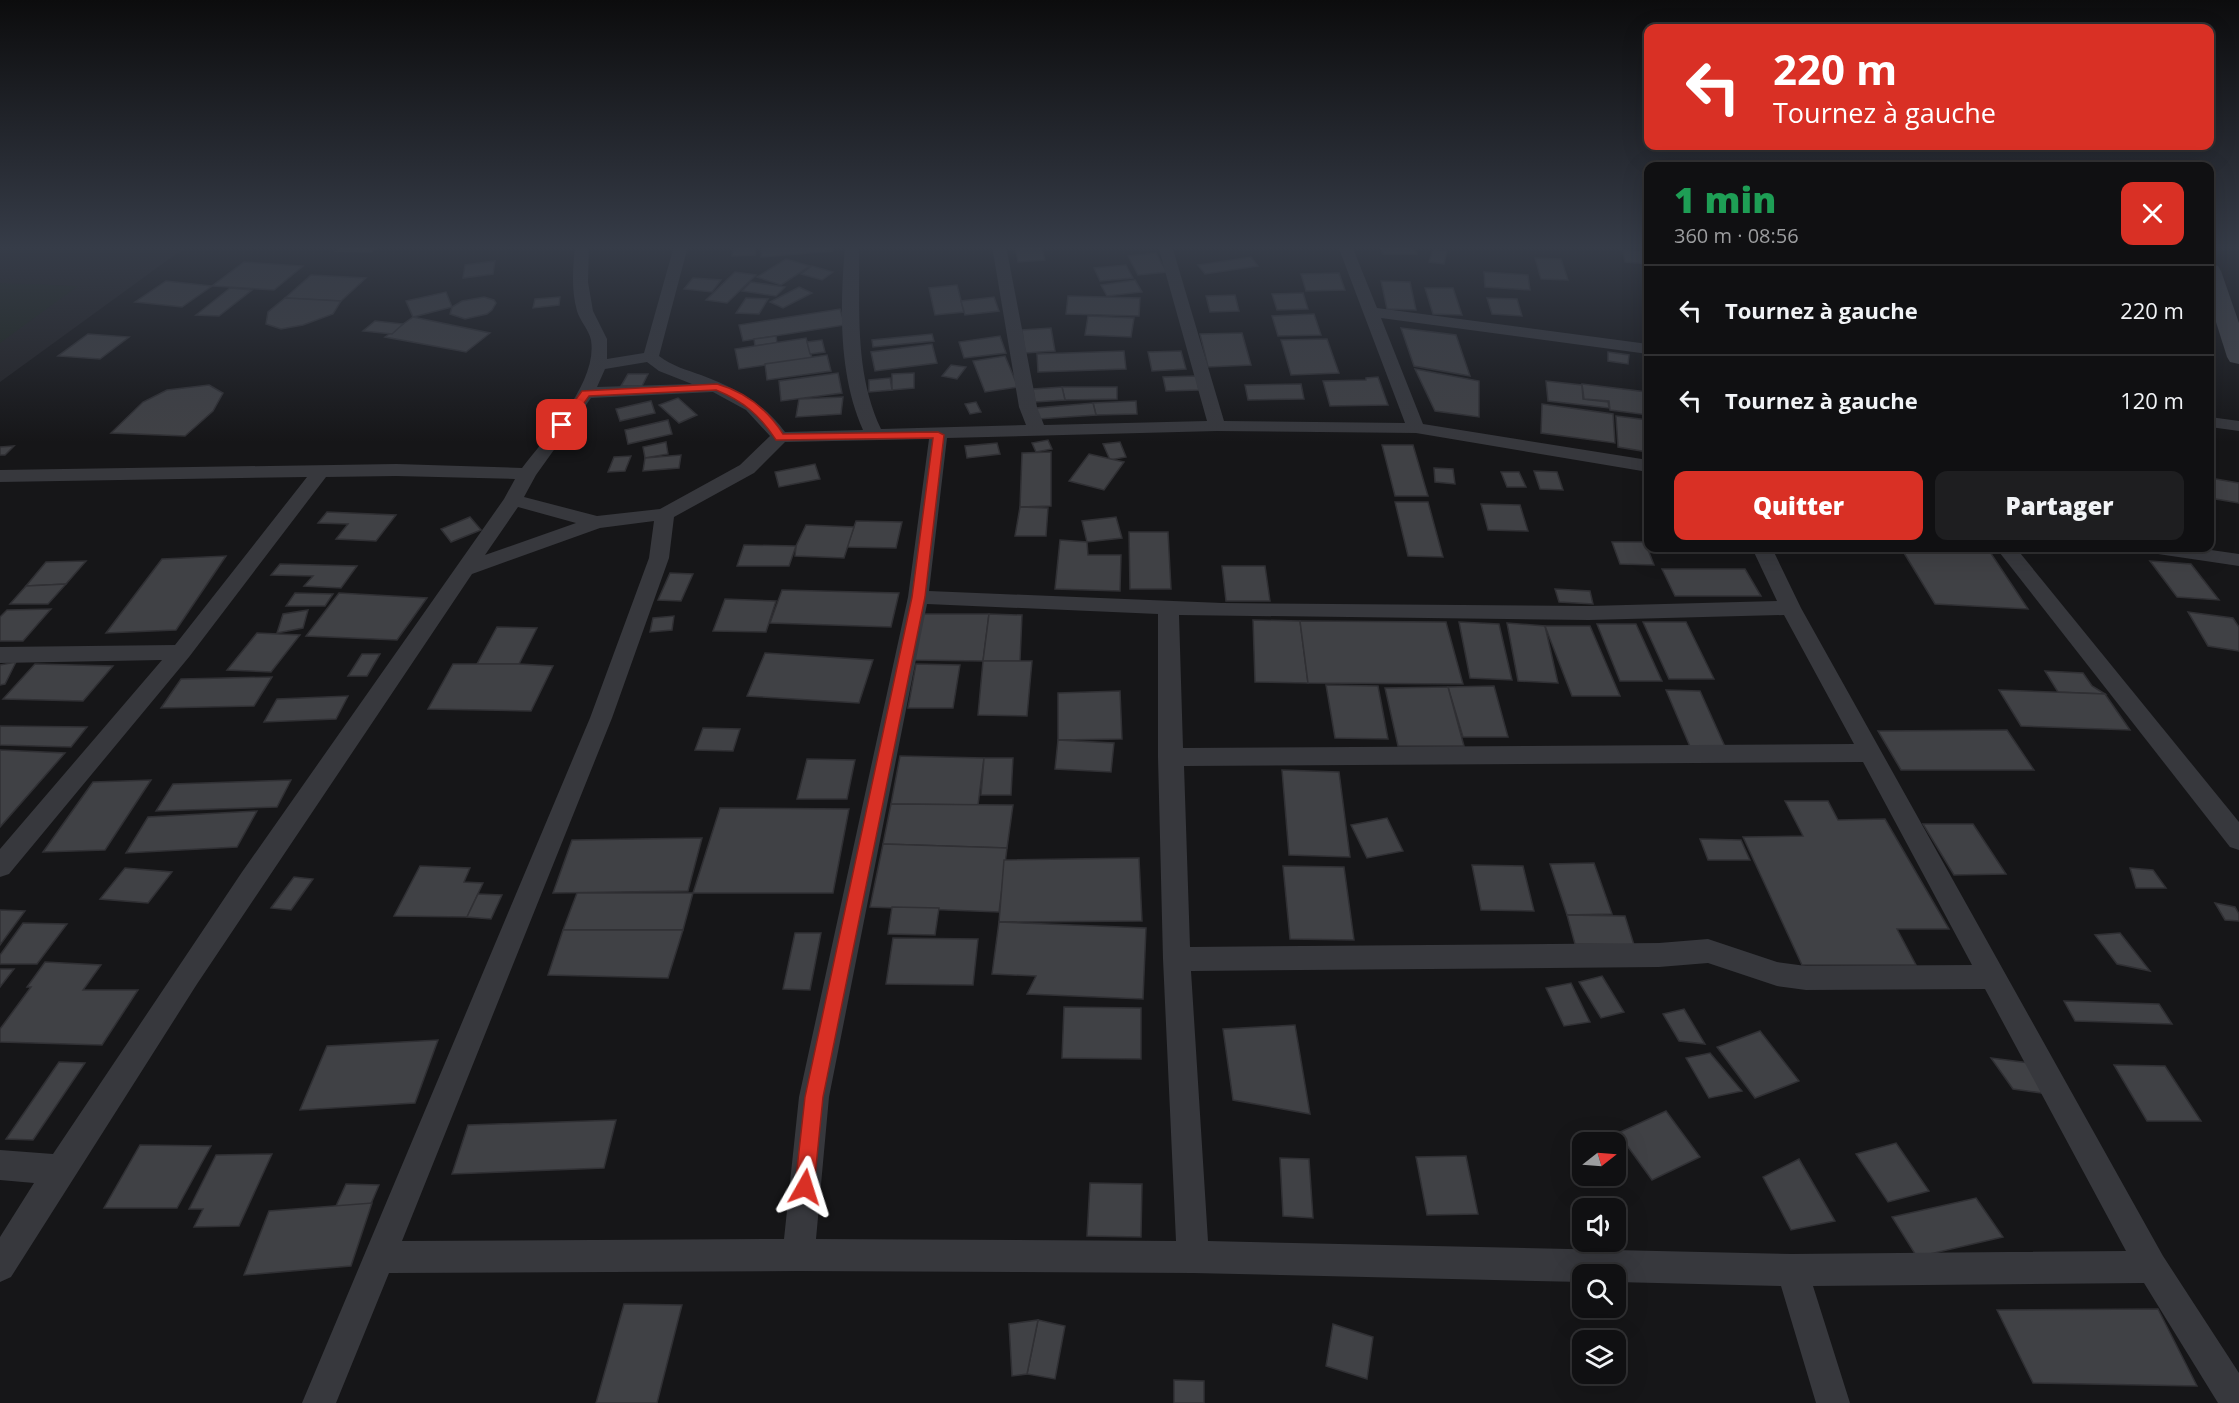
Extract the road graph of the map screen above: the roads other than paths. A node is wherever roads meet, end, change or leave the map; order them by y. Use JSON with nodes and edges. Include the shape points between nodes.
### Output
{"nodes":[{"id":1,"x":585,"y":311,"type":"edge"},
{"id":2,"x":663,"y":311,"type":"edge"},
{"id":3,"x":853,"y":311,"type":"edge"},
{"id":4,"x":1011,"y":311,"type":"edge"},
{"id":5,"x":1184,"y":311,"type":"edge"},
{"id":6,"x":2224,"y":311,"type":"edge"},
{"id":7,"x":1371,"y":312,"type":"joint"},
{"id":8,"x":1644,"y":348,"type":"edge"},
{"id":9,"x":651,"y":357,"type":"junction"},
{"id":10,"x":2239,"y":357,"type":"edge"},
{"id":11,"x":599,"y":365,"type":"junction"},
{"id":12,"x":717,"y":387,"type":"junction"},
{"id":13,"x":586,"y":393,"type":"junction"},
{"id":14,"x":2214,"y":423,"type":"edge"},
{"id":15,"x":1217,"y":426,"type":"junction"},
{"id":16,"x":2239,"y":426,"type":"edge"},
{"id":17,"x":1416,"y":428,"type":"junction"},
{"id":18,"x":1037,"y":431,"type":"junction"},
{"id":19,"x":938,"y":435,"type":"junction"},
{"id":20,"x":875,"y":436,"type":"junction"},
{"id":21,"x":780,"y":437,"type":"junction"},
{"id":22,"x":1644,"y":465,"type":"edge"},
{"id":23,"x":321,"y":471,"type":"junction"},
{"id":24,"x":527,"y":474,"type":"junction"},
{"id":25,"x":0,"y":476,"type":"edge"},
{"id":26,"x":513,"y":500,"type":"junction"},
{"id":27,"x":665,"y":514,"type":"junction"},
{"id":28,"x":597,"y":522,"type":"junction"},
{"id":29,"x":1764,"y":552,"type":"edge"},
{"id":30,"x":2009,"y":552,"type":"edge"},
{"id":31,"x":2185,"y":552,"type":"edge"},
{"id":32,"x":2239,"y":560,"type":"edge"},
{"id":33,"x":465,"y":569,"type":"junction"},
{"id":34,"x":918,"y":597,"type":"junction"},
{"id":35,"x":1791,"y":608,"type":"junction"},
{"id":36,"x":1168,"y":609,"type":"junction"},
{"id":37,"x":182,"y":652,"type":"junction"},
{"id":38,"x":0,"y":655,"type":"edge"},
{"id":39,"x":1870,"y":753,"type":"junction"},
{"id":40,"x":1170,"y":758,"type":"junction"},
{"id":41,"x":2239,"y":840,"type":"edge"},
{"id":42,"x":5,"y":856,"type":"edge"},
{"id":43,"x":1177,"y":959,"type":"junction"},
{"id":44,"x":1993,"y":977,"type":"junction"},
{"id":45,"x":0,"y":1165,"type":"edge"},
{"id":46,"x":60,"y":1170,"type":"junction"},
{"id":47,"x":798,"y":1255,"type":"junction"},
{"id":48,"x":381,"y":1257,"type":"junction"},
{"id":49,"x":1193,"y":1257,"type":"junction"},
{"id":50,"x":0,"y":1266,"type":"edge"},
{"id":51,"x":2152,"y":1267,"type":"junction"},
{"id":52,"x":1792,"y":1270,"type":"junction"},
{"id":53,"x":319,"y":1403,"type":"edge"},
{"id":54,"x":1833,"y":1403,"type":"edge"},
{"id":55,"x":2238,"y":1403,"type":"edge"}],
"edges":[{"from":1,"to":11,"type":"street","via":[[599,339]]},
{"from":2,"to":9,"type":"street"},
{"from":3,"to":20,"type":"street","via":[[853,353],[864,416]]},
{"from":4,"to":18,"type":"street","via":[[1028,407]]},
{"from":5,"to":15,"type":"street"},
{"from":6,"to":10,"type":"main road"},
{"from":7,"to":8,"type":"street"},
{"from":7,"to":17,"type":"street"},
{"from":9,"to":11,"type":"street"},
{"from":9,"to":12,"type":"street","via":[[661,367]]},
{"from":11,"to":13,"type":"street"},
{"from":12,"to":13,"type":"street"},
{"from":12,"to":21,"type":"street","via":[[754,406]]},
{"from":13,"to":24,"type":"street"},
{"from":14,"to":16,"type":"street"},
{"from":15,"to":17,"type":"street"},
{"from":15,"to":18,"type":"street"},
{"from":17,"to":22,"type":"street"},
{"from":18,"to":19,"type":"street"},
{"from":19,"to":20,"type":"street"},
{"from":19,"to":34,"type":"street"},
{"from":20,"to":21,"type":"street"},
{"from":21,"to":27,"type":"street","via":[[747,469]]},
{"from":23,"to":24,"type":"street"},
{"from":23,"to":25,"type":"street"},
{"from":23,"to":37,"type":"street"},
{"from":24,"to":26,"type":"street"},
{"from":26,"to":28,"type":"street"},
{"from":26,"to":33,"type":"street"},
{"from":27,"to":28,"type":"street"},
{"from":27,"to":48,"type":"street","via":[[659,558],[601,718]]},
{"from":28,"to":33,"type":"street"},
{"from":29,"to":35,"type":"street"},
{"from":30,"to":41,"type":"street"},
{"from":31,"to":32,"type":"street"},
{"from":33,"to":46,"type":"street","via":[[298,808]]},
{"from":34,"to":36,"type":"street"},
{"from":34,"to":47,"type":"street","via":[[814,1097]]},
{"from":35,"to":36,"type":"street","via":[[1589,613]]},
{"from":35,"to":39,"type":"street"},
{"from":36,"to":40,"type":"street"},
{"from":37,"to":38,"type":"street"},
{"from":37,"to":42,"type":"street"},
{"from":39,"to":40,"type":"street"},
{"from":39,"to":44,"type":"street"},
{"from":40,"to":43,"type":"street"},
{"from":43,"to":44,"type":"street","via":[[1659,955],[1708,951],[1777,974],[1806,978]]},
{"from":43,"to":49,"type":"street"},
{"from":44,"to":51,"type":"street"},
{"from":45,"to":46,"type":"street"},
{"from":46,"to":50,"type":"street"},
{"from":47,"to":48,"type":"street"},
{"from":47,"to":49,"type":"street"},
{"from":48,"to":53,"type":"street"},
{"from":49,"to":52,"type":"street"},
{"from":51,"to":52,"type":"street"},
{"from":51,"to":55,"type":"street"},
{"from":52,"to":54,"type":"street"}]}
